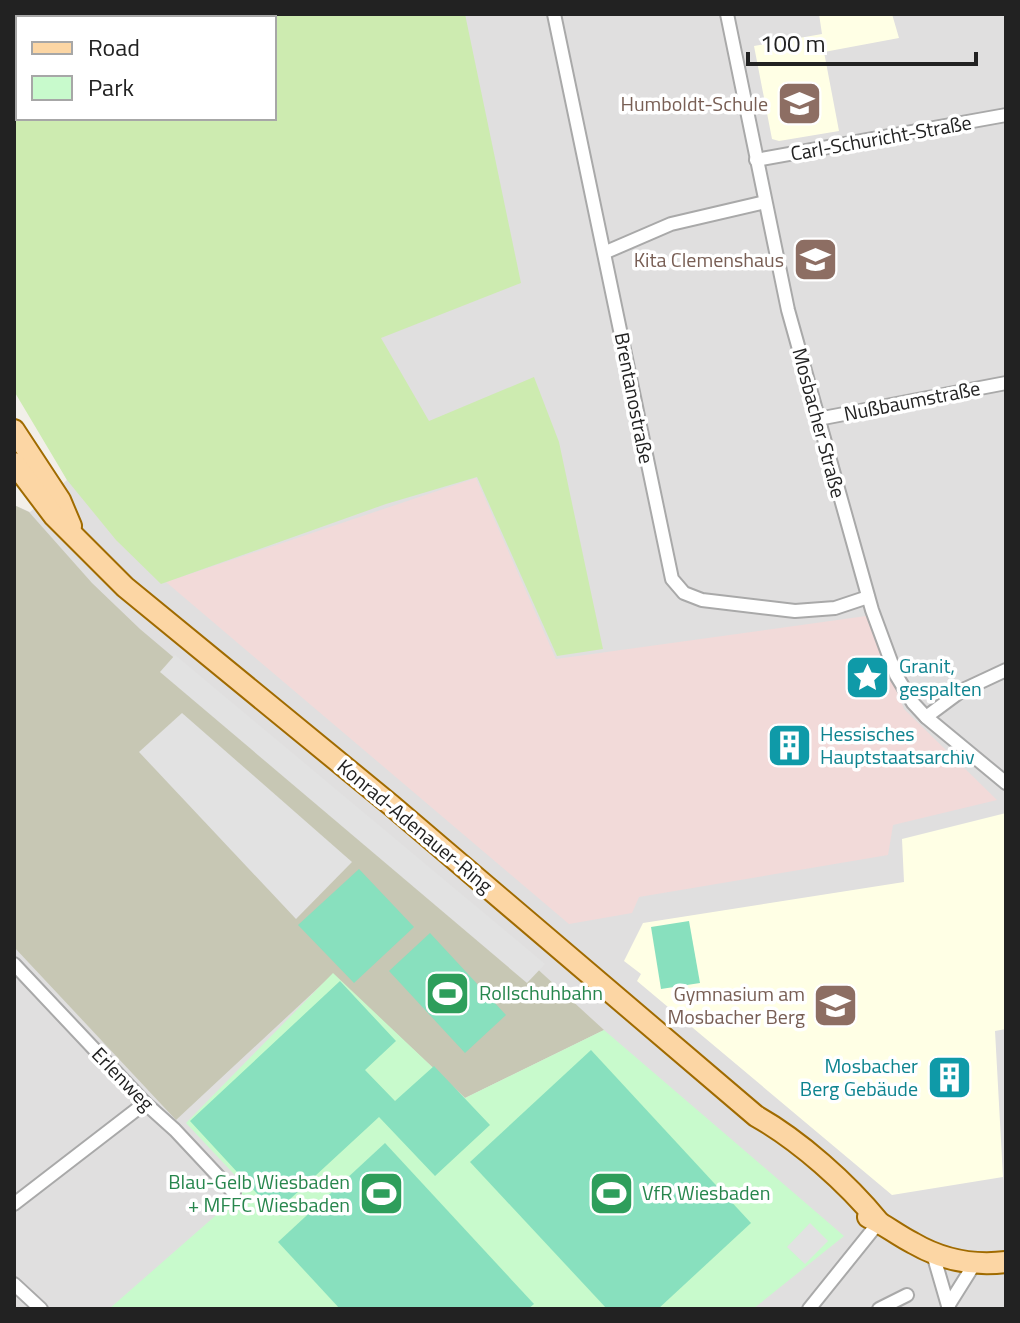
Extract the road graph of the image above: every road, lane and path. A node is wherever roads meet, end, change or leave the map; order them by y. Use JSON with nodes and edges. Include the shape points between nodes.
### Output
{"nodes":[{"id":1,"x":554,"y":14,"type":"edge"},
{"id":2,"x":727,"y":14,"type":"edge"},
{"id":3,"x":1006,"y":115,"type":"edge"},
{"id":4,"x":756,"y":160,"type":"junction"},
{"id":5,"x":765,"y":202,"type":"junction"},
{"id":6,"x":606,"y":252,"type":"junction"},
{"id":7,"x":1006,"y":383,"type":"edge"},
{"id":8,"x":818,"y":419,"type":"junction"},
{"id":9,"x":14,"y":430,"type":"edge"},
{"id":10,"x":20,"y":467,"type":"edge"},
{"id":11,"x":868,"y":597,"type":"junction"},
{"id":12,"x":1006,"y":670,"type":"edge"},
{"id":13,"x":926,"y":717,"type":"junction"},
{"id":14,"x":1006,"y":783,"type":"edge"},
{"id":15,"x":14,"y":964,"type":"edge"},
{"id":16,"x":145,"y":1103,"type":"junction"},
{"id":17,"x":234,"y":1193,"type":"dead end"},
{"id":18,"x":14,"y":1204,"type":"edge"},
{"id":19,"x":879,"y":1222,"type":"junction"},
{"id":20,"x":933,"y":1254,"type":"junction"},
{"id":21,"x":1006,"y":1262,"type":"edge"},
{"id":22,"x":975,"y":1263,"type":"junction"},
{"id":23,"x":14,"y":1284,"type":"edge"},
{"id":24,"x":907,"y":1295,"type":"dead end"},
{"id":25,"x":949,"y":1307,"type":"edge"},
{"id":26,"x":41,"y":1309,"type":"edge"},
{"id":27,"x":809,"y":1309,"type":"edge"},
{"id":28,"x":879,"y":1309,"type":"edge"}],
"edges":[{"from":1,"to":6,"type":"street","name":"Brentanostraße"},
{"from":2,"to":4,"type":"street","name":"Mosbacher Straße"},
{"from":3,"to":4,"type":"street","name":"Carl-Schuricht-Straße"},
{"from":4,"to":5,"type":"street","name":"Mosbacher Straße"},
{"from":5,"to":6,"type":"street","via":[[671,224]]},
{"from":5,"to":8,"type":"street","name":"Mosbacher Straße"},
{"from":6,"to":11,"type":"street","name":"Brentanostraße","via":[[669,570],[677,587],[702,600],[795,611],[835,608]]},
{"from":7,"to":8,"type":"street","name":"Nußbaumstraße"},
{"from":8,"to":11,"type":"street","name":"Mosbacher Straße"},
{"from":9,"to":10,"type":"main road","name":"Konrad-Adenauer-Ring"},
{"from":10,"to":19,"type":"main road","name":"Konrad-Adenauer-Ring","via":[[40,500],[133,594],[756,1116],[771,1137],[848,1205]]},
{"from":11,"to":13,"type":"street","name":"Mosbacher Straße","via":[[896,675]]},
{"from":12,"to":13,"type":"street","via":[[961,691]]},
{"from":13,"to":14,"type":"street","name":"Mosbacher Straße"},
{"from":15,"to":16,"type":"street","name":"Erlenweg"},
{"from":16,"to":17,"type":"street","name":"Erlenweg"},
{"from":16,"to":18,"type":"street"},
{"from":19,"to":20,"type":"main road","name":"Konrad-Adenauer-Ring"},
{"from":19,"to":27,"type":"street"},
{"from":20,"to":22,"type":"main road","name":"Konrad-Adenauer-Ring"},
{"from":20,"to":25,"type":"street"},
{"from":21,"to":22,"type":"main road","name":"Konrad-Adenauer-Ring"},
{"from":22,"to":25,"type":"street"},
{"from":23,"to":26,"type":"street"},
{"from":24,"to":28,"type":"street"}]}
